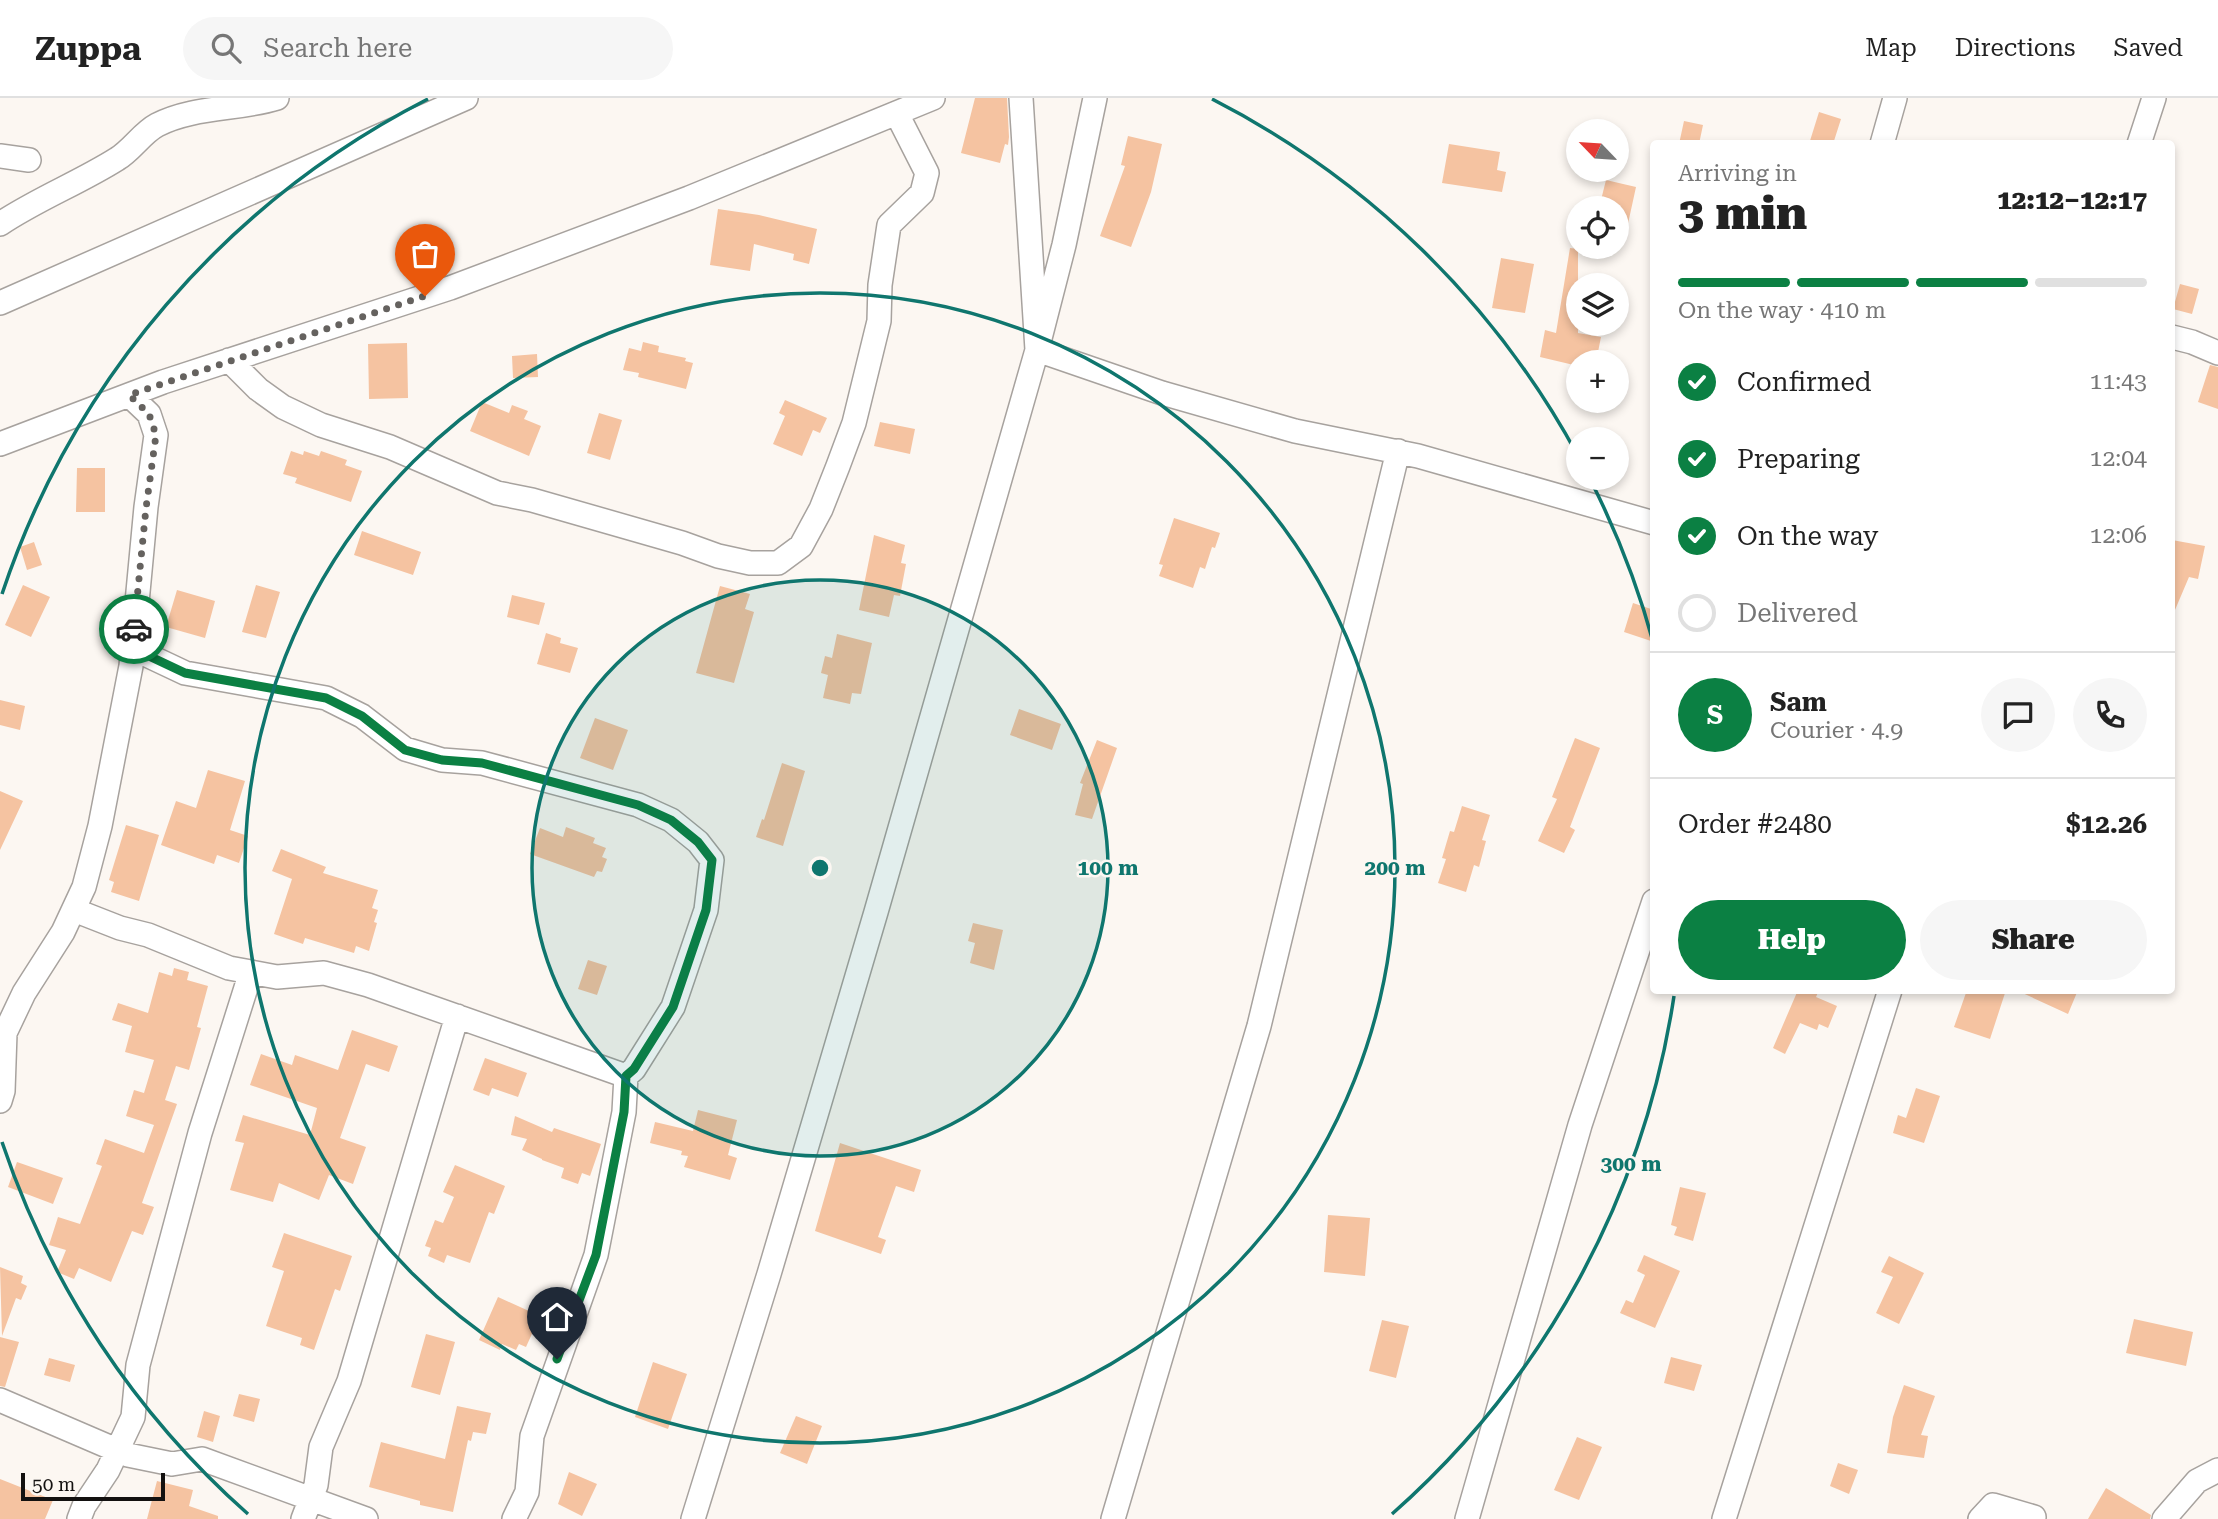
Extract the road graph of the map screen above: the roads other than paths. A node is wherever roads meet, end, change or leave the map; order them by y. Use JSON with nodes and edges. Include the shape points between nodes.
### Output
{"nodes":[{"id":1,"x":277,"y":98,"type":"edge"},
{"id":2,"x":466,"y":98,"type":"edge"},
{"id":3,"x":933,"y":98,"type":"edge"},
{"id":4,"x":1021,"y":98,"type":"edge"},
{"id":5,"x":1095,"y":98,"type":"edge"},
{"id":6,"x":1895,"y":98,"type":"edge"},
{"id":7,"x":2154,"y":98,"type":"edge"},
{"id":8,"x":897,"y":114,"type":"junction"},
{"id":9,"x":1883,"y":140,"type":"edge"},
{"id":10,"x":2140,"y":140,"type":"edge"},
{"id":11,"x":0,"y":156,"type":"edge"},
{"id":12,"x":29,"y":160,"type":"dead end"},
{"id":13,"x":0,"y":224,"type":"edge"},
{"id":14,"x":0,"y":303,"type":"edge"},
{"id":15,"x":2175,"y":338,"type":"edge"},
{"id":16,"x":1037,"y":350,"type":"junction"},
{"id":17,"x":2218,"y":353,"type":"edge"},
{"id":18,"x":229,"y":360,"type":"junction"},
{"id":19,"x":129,"y":395,"type":"junction"},
{"id":20,"x":0,"y":444,"type":"edge"},
{"id":21,"x":1398,"y":451,"type":"junction"},
{"id":22,"x":1650,"y":522,"type":"edge"},
{"id":23,"x":132,"y":648,"type":"junction"},
{"id":24,"x":74,"y":910,"type":"junction"},
{"id":25,"x":1650,"y":913,"type":"edge"},
{"id":26,"x":251,"y":972,"type":"junction"},
{"id":27,"x":1890,"y":994,"type":"edge"},
{"id":28,"x":457,"y":1016,"type":"junction"},
{"id":29,"x":626,"y":1076,"type":"junction"},
{"id":30,"x":2,"y":1078,"type":"edge"},
{"id":31,"x":0,"y":1101,"type":"edge"},
{"id":32,"x":0,"y":1400,"type":"edge"},
{"id":33,"x":117,"y":1450,"type":"junction"},
{"id":34,"x":2218,"y":1470,"type":"edge"},
{"id":35,"x":307,"y":1509,"type":"edge"},
{"id":36,"x":2034,"y":1517,"type":"dead end"},
{"id":37,"x":79,"y":1519,"type":"edge"},
{"id":38,"x":366,"y":1519,"type":"edge"},
{"id":39,"x":513,"y":1519,"type":"edge"},
{"id":40,"x":693,"y":1519,"type":"edge"},
{"id":41,"x":1113,"y":1519,"type":"edge"},
{"id":42,"x":1467,"y":1519,"type":"edge"},
{"id":43,"x":1724,"y":1519,"type":"edge"},
{"id":44,"x":1980,"y":1519,"type":"edge"},
{"id":45,"x":2164,"y":1519,"type":"edge"}],
"edges":[{"from":1,"to":13,"type":"street","via":[[157,125],[123,156]]},
{"from":2,"to":14,"type":"street"},
{"from":3,"to":8,"type":"street"},
{"from":4,"to":16,"type":"street"},
{"from":5,"to":16,"type":"street"},
{"from":6,"to":9,"type":"street"},
{"from":7,"to":10,"type":"street"},
{"from":8,"to":18,"type":"street","via":[[450,288]]},
{"from":8,"to":18,"type":"street","via":[[927,173],[922,193],[889,225],[879,321],[854,423],[838,466],[801,546],[778,563],[718,556],[497,493],[283,407]]},
{"from":11,"to":12,"type":"street"},
{"from":15,"to":17,"type":"street"},
{"from":16,"to":21,"type":"street","via":[[1161,393],[1282,427]]},
{"from":16,"to":40,"type":"street","via":[[872,925]]},
{"from":18,"to":19,"type":"street"},
{"from":19,"to":20,"type":"street"},
{"from":19,"to":23,"type":"street","via":[[149,414],[156,435]]},
{"from":21,"to":22,"type":"street"},
{"from":21,"to":41,"type":"street","via":[[1259,1026]]},
{"from":23,"to":24,"type":"street","via":[[100,827],[85,887]]},
{"from":23,"to":29,"type":"street","via":[[185,673],[326,698],[362,716],[405,750],[442,760],[482,763],[638,805],[671,820],[698,842],[712,860],[706,910],[673,1007]]},
{"from":24,"to":26,"type":"street"},
{"from":24,"to":30,"type":"street","via":[[5,1033]]},
{"from":25,"to":42,"type":"street","via":[[1580,1125]]},
{"from":26,"to":28,"type":"street","via":[[277,977],[324,973]]},
{"from":26,"to":33,"type":"street","via":[[200,1133],[138,1365],[133,1417]]},
{"from":27,"to":43,"type":"street"},
{"from":28,"to":29,"type":"street"},
{"from":28,"to":35,"type":"street","via":[[349,1381],[321,1447]]},
{"from":29,"to":39,"type":"street","via":[[624,1112],[596,1255],[532,1436],[527,1492]]},
{"from":30,"to":31,"type":"street"},
{"from":32,"to":33,"type":"street"},
{"from":33,"to":35,"type":"street","via":[[172,1464],[202,1459]]},
{"from":33,"to":37,"type":"street"},
{"from":34,"to":45,"type":"street","via":[[2197,1481]]},
{"from":35,"to":38,"type":"street"},
{"from":36,"to":44,"type":"street","via":[[1993,1505]]}]}
